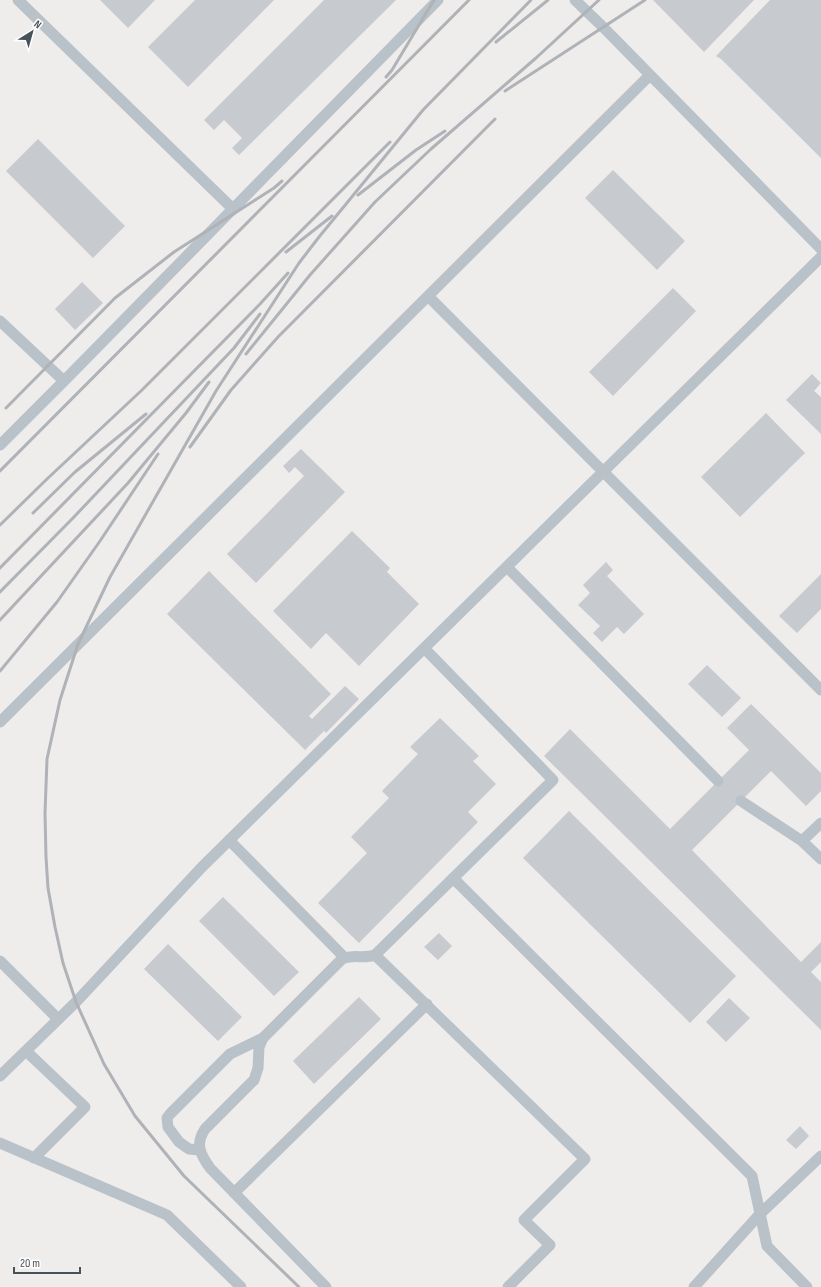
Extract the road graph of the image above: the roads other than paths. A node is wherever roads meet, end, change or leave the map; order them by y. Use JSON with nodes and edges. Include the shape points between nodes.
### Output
{"nodes":[{"id":1,"x":18,"y":0,"type":"edge"},
{"id":2,"x":438,"y":0,"type":"edge"},
{"id":3,"x":575,"y":0,"type":"edge"},
{"id":4,"x":650,"y":75,"type":"junction"},
{"id":5,"x":233,"y":209,"type":"junction"},
{"id":6,"x":821,"y":249,"type":"edge"},
{"id":7,"x":821,"y":257,"type":"edge"},
{"id":8,"x":428,"y":296,"type":"junction"},
{"id":9,"x":0,"y":321,"type":"edge"},
{"id":10,"x":64,"y":381,"type":"junction"},
{"id":11,"x":0,"y":445,"type":"edge"},
{"id":12,"x":603,"y":472,"type":"junction"},
{"id":13,"x":507,"y":567,"type":"junction"},
{"id":14,"x":424,"y":648,"type":"junction"},
{"id":15,"x":821,"y":690,"type":"edge"},
{"id":16,"x":0,"y":722,"type":"edge"},
{"id":17,"x":718,"y":781,"type":"dead end"},
{"id":18,"x":741,"y":801,"type":"dead end"},
{"id":19,"x":821,"y":823,"type":"edge"},
{"id":20,"x":229,"y":840,"type":"junction"},
{"id":21,"x":802,"y":841,"type":"junction"},
{"id":22,"x":821,"y":859,"type":"edge"},
{"id":23,"x":452,"y":878,"type":"junction"},
{"id":24,"x":375,"y":955,"type":"junction"},
{"id":25,"x":345,"y":958,"type":"junction"},
{"id":26,"x":0,"y":961,"type":"edge"},
{"id":27,"x":427,"y":1004,"type":"junction"},
{"id":28,"x":58,"y":1019,"type":"junction"},
{"id":29,"x":263,"y":1038,"type":"junction"},
{"id":30,"x":26,"y":1051,"type":"junction"},
{"id":31,"x":0,"y":1076,"type":"edge"},
{"id":32,"x":0,"y":1143,"type":"edge"},
{"id":33,"x":200,"y":1150,"type":"junction"},
{"id":34,"x":821,"y":1156,"type":"edge"},
{"id":35,"x":34,"y":1158,"type":"junction"},
{"id":36,"x":234,"y":1193,"type":"junction"},
{"id":37,"x":760,"y":1214,"type":"junction"},
{"id":38,"x":241,"y":1287,"type":"edge"},
{"id":39,"x":326,"y":1287,"type":"edge"},
{"id":40,"x":508,"y":1287,"type":"edge"},
{"id":41,"x":694,"y":1287,"type":"edge"},
{"id":42,"x":807,"y":1287,"type":"edge"}],
"edges":[{"from":1,"to":5,"type":"lane"},
{"from":2,"to":5,"type":"lane"},
{"from":3,"to":4,"type":"lane"},
{"from":4,"to":6,"type":"lane"},
{"from":4,"to":8,"type":"lane"},
{"from":5,"to":10,"type":"lane"},
{"from":7,"to":12,"type":"lane"},
{"from":8,"to":12,"type":"lane"},
{"from":8,"to":16,"type":"lane"},
{"from":9,"to":10,"type":"lane"},
{"from":10,"to":11,"type":"lane"},
{"from":12,"to":13,"type":"lane"},
{"from":12,"to":15,"type":"lane"},
{"from":13,"to":14,"type":"lane"},
{"from":13,"to":17,"type":"lane"},
{"from":14,"to":20,"type":"lane"},
{"from":14,"to":23,"type":"lane","via":[[552,780]]},
{"from":18,"to":21,"type":"lane"},
{"from":19,"to":21,"type":"lane"},
{"from":20,"to":25,"type":"lane"},
{"from":20,"to":28,"type":"lane"},
{"from":21,"to":22,"type":"lane"},
{"from":23,"to":24,"type":"lane"},
{"from":23,"to":37,"type":"lane","via":[[752,1176]]},
{"from":24,"to":25,"type":"lane"},
{"from":24,"to":27,"type":"lane"},
{"from":25,"to":29,"type":"lane"},
{"from":26,"to":28,"type":"lane"},
{"from":27,"to":36,"type":"lane"},
{"from":27,"to":40,"type":"lane","via":[[585,1159],[524,1220],[550,1245]]},
{"from":28,"to":30,"type":"lane"},
{"from":29,"to":33,"type":"lane","via":[[259,1047],[258,1068],[254,1080],[205,1129],[199,1143]]},
{"from":29,"to":33,"type":"lane","via":[[230,1054],[167,1118],[168,1128],[179,1142],[189,1149]]},
{"from":30,"to":31,"type":"lane"},
{"from":30,"to":35,"type":"lane","via":[[85,1107]]},
{"from":32,"to":35,"type":"lane"},
{"from":33,"to":36,"type":"lane","via":[[210,1168]]},
{"from":34,"to":37,"type":"lane"},
{"from":35,"to":38,"type":"lane","via":[[167,1215]]},
{"from":36,"to":39,"type":"lane"},
{"from":37,"to":41,"type":"lane"},
{"from":37,"to":42,"type":"lane","via":[[767,1246]]}]}
